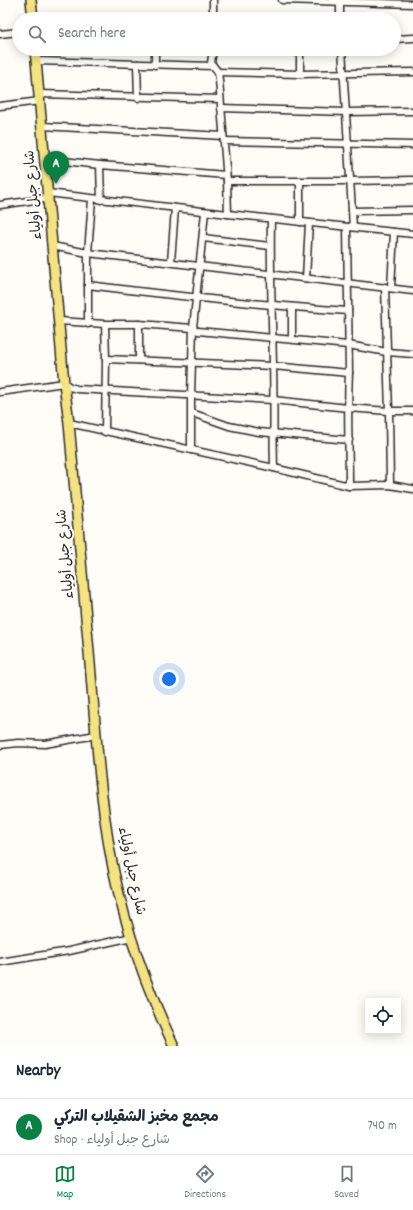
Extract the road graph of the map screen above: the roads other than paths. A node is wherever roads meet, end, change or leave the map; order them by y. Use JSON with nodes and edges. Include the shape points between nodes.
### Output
{"nodes":[{"id":1,"x":32,"y":0,"type":"edge"},
{"id":2,"x":213,"y":0,"type":"edge"},
{"id":3,"x":282,"y":0,"type":"edge"},
{"id":4,"x":340,"y":1,"type":"edge"},
{"id":5,"x":413,"y":4,"type":"edge"},
{"id":6,"x":33,"y":12,"type":"edge"},
{"id":7,"x":213,"y":12,"type":"edge"},
{"id":8,"x":340,"y":12,"type":"edge"},
{"id":9,"x":12,"y":33,"type":"edge"},
{"id":10,"x":0,"y":34,"type":"edge"},
{"id":11,"x":413,"y":38,"type":"edge"},
{"id":12,"x":401,"y":39,"type":"edge"},
{"id":13,"x":36,"y":56,"type":"edge"},
{"id":14,"x":155,"y":56,"type":"edge"},
{"id":15,"x":212,"y":56,"type":"edge"},
{"id":16,"x":300,"y":56,"type":"edge"},
{"id":17,"x":342,"y":56,"type":"edge"},
{"id":18,"x":36,"y":61,"type":"junction"},
{"id":19,"x":137,"y":64,"type":"junction"},
{"id":20,"x":155,"y":65,"type":"junction"},
{"id":21,"x":213,"y":66,"type":"junction"},
{"id":22,"x":218,"y":72,"type":"junction"},
{"id":23,"x":413,"y":72,"type":"edge"},
{"id":24,"x":300,"y":74,"type":"junction"},
{"id":25,"x":343,"y":74,"type":"junction"},
{"id":26,"x":40,"y":98,"type":"junction"},
{"id":27,"x":138,"y":98,"type":"junction"},
{"id":28,"x":220,"y":99,"type":"junction"},
{"id":29,"x":0,"y":106,"type":"edge"},
{"id":30,"x":221,"y":108,"type":"junction"},
{"id":31,"x":413,"y":111,"type":"edge"},
{"id":32,"x":346,"y":112,"type":"junction"},
{"id":33,"x":42,"y":126,"type":"junction"},
{"id":34,"x":223,"y":139,"type":"junction"},
{"id":35,"x":348,"y":143,"type":"junction"},
{"id":36,"x":413,"y":145,"type":"edge"},
{"id":37,"x":45,"y":159,"type":"junction"},
{"id":38,"x":100,"y":165,"type":"junction"},
{"id":39,"x":227,"y":178,"type":"junction"},
{"id":40,"x":413,"y":180,"type":"edge"},
{"id":41,"x":300,"y":181,"type":"junction"},
{"id":42,"x":350,"y":181,"type":"junction"},
{"id":43,"x":48,"y":196,"type":"junction"},
{"id":44,"x":92,"y":199,"type":"junction"},
{"id":45,"x":101,"y":200,"type":"junction"},
{"id":46,"x":0,"y":205,"type":"edge"},
{"id":47,"x":176,"y":208,"type":"junction"},
{"id":48,"x":413,"y":210,"type":"edge"},
{"id":49,"x":352,"y":211,"type":"junction"},
{"id":50,"x":205,"y":212,"type":"junction"},
{"id":51,"x":228,"y":214,"type":"junction"},
{"id":52,"x":271,"y":219,"type":"junction"},
{"id":53,"x":300,"y":222,"type":"junction"},
{"id":54,"x":309,"y":223,"type":"junction"},
{"id":55,"x":350,"y":227,"type":"junction"},
{"id":56,"x":394,"y":232,"type":"junction"},
{"id":57,"x":413,"y":234,"type":"edge"},
{"id":58,"x":202,"y":238,"type":"junction"},
{"id":59,"x":52,"y":246,"type":"junction"},
{"id":60,"x":270,"y":246,"type":"junction"},
{"id":61,"x":88,"y":253,"type":"junction"},
{"id":62,"x":171,"y":262,"type":"junction"},
{"id":63,"x":199,"y":266,"type":"junction"},
{"id":64,"x":271,"y":274,"type":"junction"},
{"id":65,"x":306,"y":278,"type":"junction"},
{"id":66,"x":347,"y":283,"type":"junction"},
{"id":67,"x":88,"y":285,"type":"junction"},
{"id":68,"x":388,"y":288,"type":"junction"},
{"id":69,"x":413,"y":291,"type":"edge"},
{"id":70,"x":196,"y":298,"type":"junction"},
{"id":71,"x":272,"y":306,"type":"junction"},
{"id":72,"x":292,"y":307,"type":"junction"},
{"id":73,"x":348,"y":311,"type":"junction"},
{"id":74,"x":59,"y":321,"type":"junction"},
{"id":75,"x":88,"y":324,"type":"junction"},
{"id":76,"x":105,"y":324,"type":"junction"},
{"id":77,"x":139,"y":324,"type":"junction"},
{"id":78,"x":193,"y":328,"type":"junction"},
{"id":79,"x":272,"y":337,"type":"junction"},
{"id":80,"x":292,"y":339,"type":"junction"},
{"id":81,"x":348,"y":345,"type":"junction"},
{"id":82,"x":387,"y":352,"type":"junction"},
{"id":83,"x":413,"y":354,"type":"edge"},
{"id":84,"x":106,"y":359,"type":"junction"},
{"id":85,"x":139,"y":360,"type":"junction"},
{"id":86,"x":192,"y":362,"type":"junction"},
{"id":87,"x":273,"y":366,"type":"junction"},
{"id":88,"x":349,"y":373,"type":"junction"},
{"id":89,"x":64,"y":383,"type":"junction"},
{"id":90,"x":105,"y":390,"type":"junction"},
{"id":91,"x":0,"y":392,"type":"edge"},
{"id":92,"x":191,"y":395,"type":"junction"},
{"id":93,"x":273,"y":400,"type":"junction"},
{"id":94,"x":348,"y":408,"type":"junction"},
{"id":95,"x":389,"y":411,"type":"junction"},
{"id":96,"x":413,"y":411,"type":"edge"},
{"id":97,"x":192,"y":412,"type":"junction"},
{"id":98,"x":69,"y":423,"type":"junction"},
{"id":99,"x":105,"y":432,"type":"junction"},
{"id":100,"x":273,"y":432,"type":"junction"},
{"id":101,"x":349,"y":440,"type":"junction"},
{"id":102,"x":191,"y":450,"type":"junction"},
{"id":103,"x":274,"y":468,"type":"junction"},
{"id":104,"x":390,"y":485,"type":"junction"},
{"id":105,"x":349,"y":486,"type":"junction"},
{"id":106,"x":413,"y":489,"type":"edge"},
{"id":107,"x":96,"y":735,"type":"junction"},
{"id":108,"x":0,"y":745,"type":"edge"},
{"id":109,"x":132,"y":938,"type":"junction"},
{"id":110,"x":0,"y":962,"type":"edge"},
{"id":111,"x":174,"y":1046,"type":"edge"}],
"edges":[{"from":1,"to":6,"type":"highway"},
{"from":2,"to":7,"type":"street"},
{"from":3,"to":4,"type":"street"},
{"from":4,"to":5,"type":"street"},
{"from":4,"to":8,"type":"street"},
{"from":9,"to":10,"type":"street"},
{"from":11,"to":12,"type":"street"},
{"from":13,"to":18,"type":"highway","name":"شارع جبل أولياء"},
{"from":14,"to":20,"type":"street"},
{"from":15,"to":21,"type":"street"},
{"from":16,"to":24,"type":"street"},
{"from":17,"to":25,"type":"street"},
{"from":18,"to":19,"type":"street"},
{"from":18,"to":26,"type":"highway","name":"شارع جبل أولياء"},
{"from":19,"to":20,"type":"street"},
{"from":19,"to":27,"type":"street"},
{"from":20,"to":21,"type":"street"},
{"from":21,"to":22,"type":"street"},
{"from":22,"to":24,"type":"street"},
{"from":22,"to":28,"type":"street"},
{"from":23,"to":25,"type":"street"},
{"from":24,"to":25,"type":"street"},
{"from":25,"to":32,"type":"street"},
{"from":26,"to":27,"type":"street"},
{"from":26,"to":29,"type":"street"},
{"from":26,"to":33,"type":"highway","name":"شارع جبل أولياء"},
{"from":27,"to":28,"type":"street"},
{"from":28,"to":30,"type":"street"},
{"from":30,"to":32,"type":"street"},
{"from":30,"to":34,"type":"street"},
{"from":31,"to":32,"type":"street"},
{"from":32,"to":35,"type":"street"},
{"from":33,"to":34,"type":"street"},
{"from":33,"to":37,"type":"highway","name":"شارع جبل أولياء"},
{"from":34,"to":35,"type":"street"},
{"from":34,"to":39,"type":"street"},
{"from":35,"to":36,"type":"street"},
{"from":35,"to":42,"type":"street"},
{"from":37,"to":38,"type":"street"},
{"from":37,"to":43,"type":"highway","name":"شارع جبل أولياء"},
{"from":38,"to":39,"type":"street"},
{"from":38,"to":45,"type":"street"},
{"from":39,"to":41,"type":"street"},
{"from":39,"to":51,"type":"street"},
{"from":40,"to":42,"type":"street"},
{"from":41,"to":42,"type":"street"},
{"from":41,"to":53,"type":"street"},
{"from":42,"to":49,"type":"street"},
{"from":43,"to":44,"type":"street"},
{"from":43,"to":46,"type":"street"},
{"from":43,"to":59,"type":"highway","name":"شارع جبل أولياء"},
{"from":44,"to":45,"type":"street"},
{"from":44,"to":61,"type":"street"},
{"from":45,"to":47,"type":"street"},
{"from":47,"to":50,"type":"street"},
{"from":47,"to":62,"type":"street"},
{"from":48,"to":49,"type":"street"},
{"from":49,"to":55,"type":"street"},
{"from":50,"to":51,"type":"street"},
{"from":50,"to":58,"type":"street"},
{"from":51,"to":52,"type":"street"},
{"from":52,"to":53,"type":"street"},
{"from":52,"to":60,"type":"street"},
{"from":53,"to":54,"type":"street"},
{"from":54,"to":55,"type":"street"},
{"from":54,"to":65,"type":"street"},
{"from":55,"to":56,"type":"street"},
{"from":55,"to":66,"type":"street"},
{"from":56,"to":57,"type":"street"},
{"from":56,"to":68,"type":"street"},
{"from":58,"to":60,"type":"street"},
{"from":58,"to":63,"type":"street"},
{"from":59,"to":61,"type":"street"},
{"from":59,"to":74,"type":"highway","name":"شارع جبل أولياء"},
{"from":60,"to":64,"type":"street"},
{"from":61,"to":62,"type":"street"},
{"from":61,"to":67,"type":"street"},
{"from":62,"to":63,"type":"street"},
{"from":63,"to":64,"type":"street"},
{"from":63,"to":70,"type":"street"},
{"from":64,"to":65,"type":"street"},
{"from":64,"to":71,"type":"street"},
{"from":65,"to":66,"type":"street"},
{"from":66,"to":68,"type":"street"},
{"from":66,"to":73,"type":"street"},
{"from":67,"to":70,"type":"street"},
{"from":67,"to":75,"type":"street"},
{"from":68,"to":69,"type":"street"},
{"from":68,"to":82,"type":"street"},
{"from":70,"to":71,"type":"street"},
{"from":70,"to":78,"type":"street"},
{"from":71,"to":72,"type":"street"},
{"from":71,"to":79,"type":"street"},
{"from":72,"to":73,"type":"street"},
{"from":72,"to":80,"type":"street"},
{"from":73,"to":81,"type":"street"},
{"from":74,"to":75,"type":"street"},
{"from":74,"to":89,"type":"highway","name":"شارع جبل أولياء"},
{"from":75,"to":76,"type":"street"},
{"from":76,"to":77,"type":"street"},
{"from":76,"to":84,"type":"street"},
{"from":77,"to":78,"type":"street"},
{"from":77,"to":85,"type":"street"},
{"from":78,"to":79,"type":"street","via":[[198,331]]},
{"from":78,"to":86,"type":"street"},
{"from":79,"to":80,"type":"street"},
{"from":79,"to":87,"type":"street"},
{"from":80,"to":81,"type":"street"},
{"from":81,"to":82,"type":"street"},
{"from":81,"to":88,"type":"street"},
{"from":82,"to":83,"type":"street"},
{"from":82,"to":95,"type":"street"},
{"from":84,"to":85,"type":"street"},
{"from":84,"to":90,"type":"street"},
{"from":85,"to":86,"type":"street"},
{"from":86,"to":87,"type":"street"},
{"from":86,"to":92,"type":"street"},
{"from":87,"to":88,"type":"street"},
{"from":87,"to":93,"type":"street"},
{"from":88,"to":94,"type":"street"},
{"from":89,"to":90,"type":"street","via":[[77,389]]},
{"from":89,"to":91,"type":"street"},
{"from":89,"to":98,"type":"highway","name":"شارع جبل أولياء"},
{"from":90,"to":92,"type":"street"},
{"from":90,"to":99,"type":"street"},
{"from":92,"to":93,"type":"street"},
{"from":92,"to":97,"type":"street"},
{"from":93,"to":94,"type":"street"},
{"from":93,"to":100,"type":"street"},
{"from":94,"to":95,"type":"street"},
{"from":94,"to":101,"type":"street"},
{"from":95,"to":96,"type":"street"},
{"from":95,"to":104,"type":"street"},
{"from":97,"to":100,"type":"street","via":[[229,426]]},
{"from":97,"to":102,"type":"street"},
{"from":98,"to":99,"type":"street"},
{"from":98,"to":107,"type":"highway","name":"شارع جبل أولياء"},
{"from":99,"to":102,"type":"street"},
{"from":100,"to":101,"type":"street"},
{"from":100,"to":103,"type":"street"},
{"from":101,"to":105,"type":"street"},
{"from":102,"to":103,"type":"street"},
{"from":103,"to":105,"type":"street"},
{"from":104,"to":105,"type":"street"},
{"from":104,"to":106,"type":"street"},
{"from":107,"to":108,"type":"street","via":[[45,744]]},
{"from":107,"to":109,"type":"highway","name":"شارع جبل أولياء","via":[[110,853]]},
{"from":109,"to":110,"type":"street"},
{"from":109,"to":111,"type":"highway","name":"شارع جبل أولياء","via":[[148,986]]}]}
